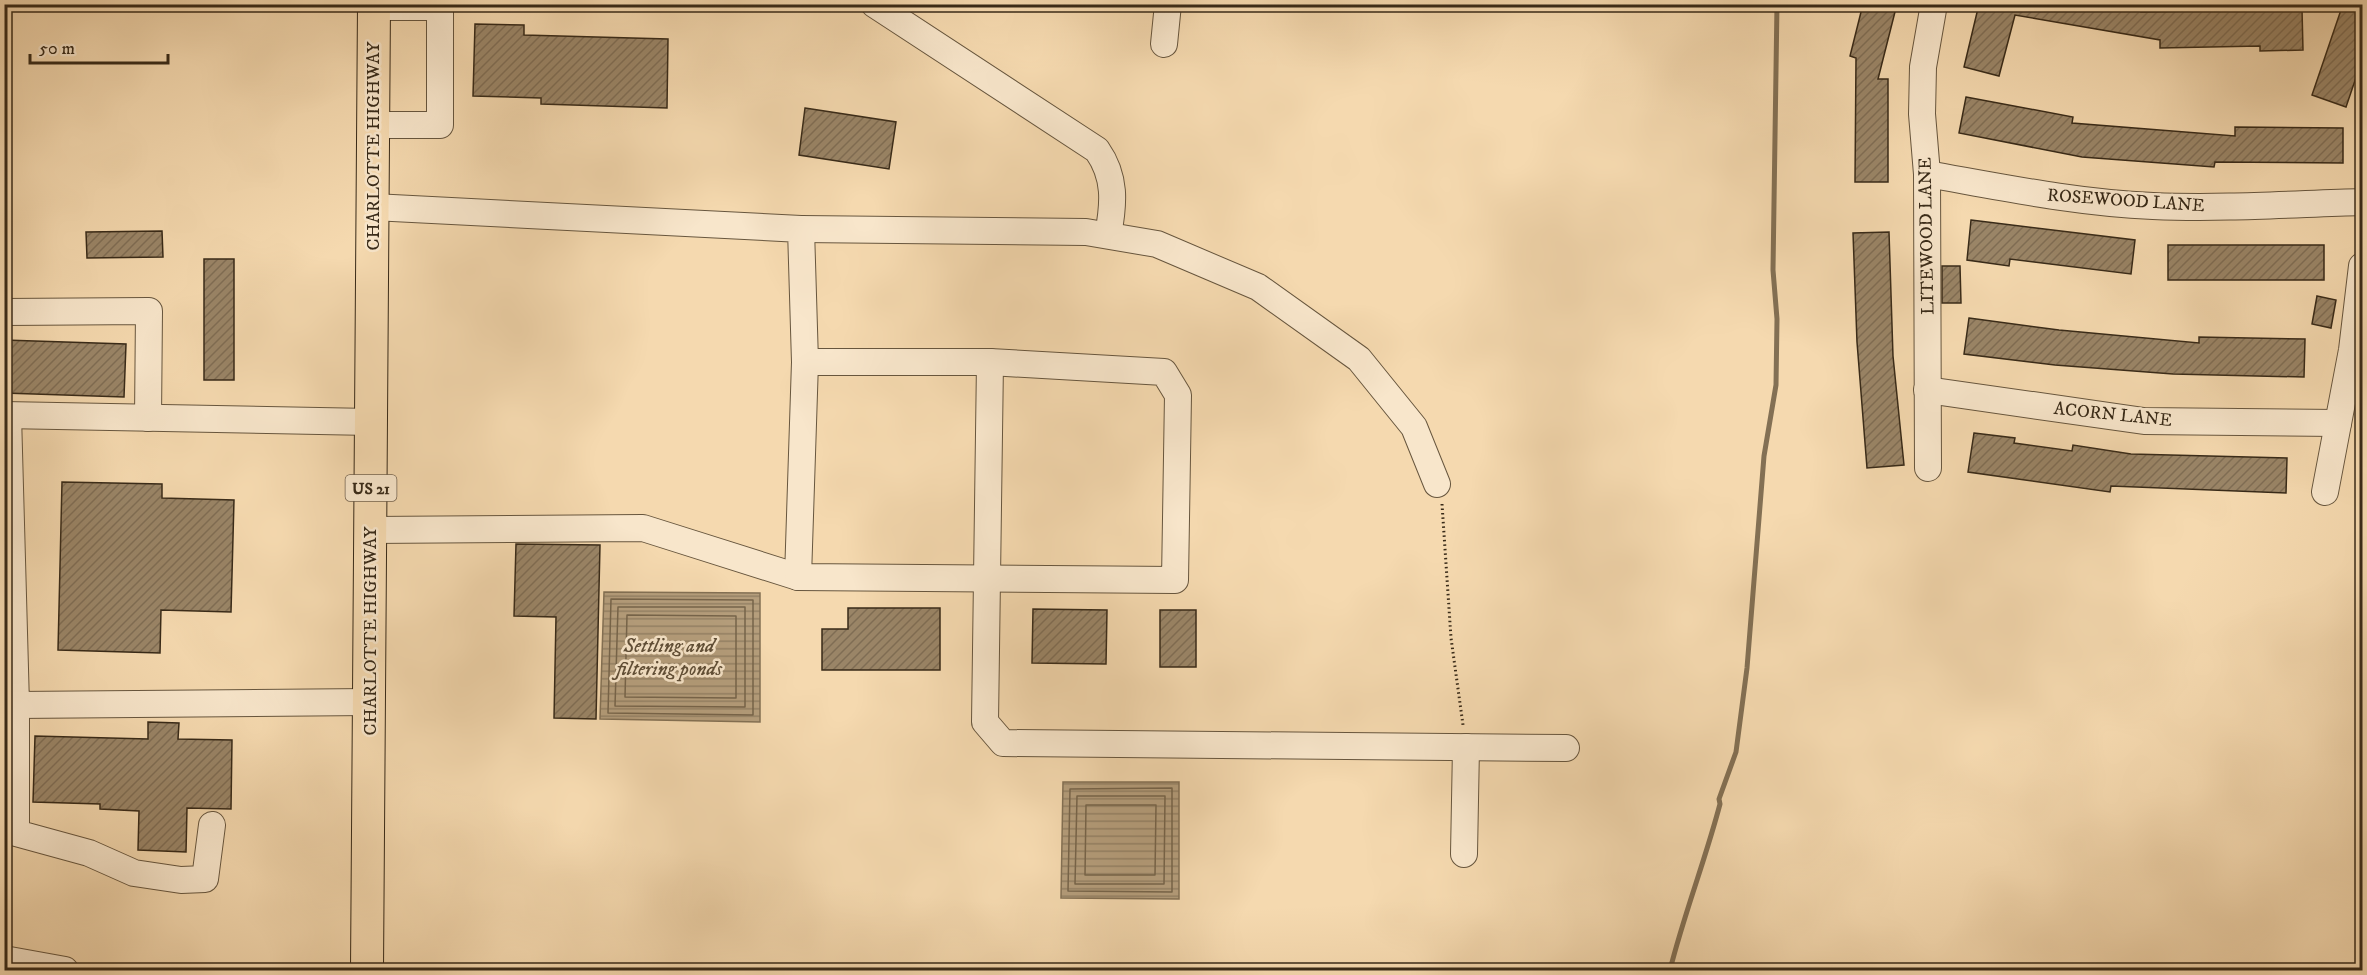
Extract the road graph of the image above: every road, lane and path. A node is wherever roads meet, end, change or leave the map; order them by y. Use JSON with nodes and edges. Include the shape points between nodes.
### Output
{"nodes":[{"id":1,"x":874,"y":4,"type":"edge"},
{"id":2,"x":1168,"y":4,"type":"edge"},
{"id":3,"x":1934,"y":4,"type":"edge"},
{"id":4,"x":374,"y":6,"type":"edge"},
{"id":5,"x":1164,"y":44,"type":"dead end"},
{"id":6,"x":374,"y":125,"type":"junction"},
{"id":7,"x":1927,"y":174,"type":"junction"},
{"id":8,"x":2362,"y":202,"type":"edge"},
{"id":9,"x":373,"y":207,"type":"junction"},
{"id":10,"x":801,"y":229,"type":"junction"},
{"id":11,"x":1108,"y":235,"type":"junction"},
{"id":12,"x":2362,"y":266,"type":"edge"},
{"id":13,"x":4,"y":312,"type":"edge"},
{"id":14,"x":805,"y":362,"type":"junction"},
{"id":15,"x":990,"y":362,"type":"junction"},
{"id":16,"x":1927,"y":390,"type":"junction"},
{"id":17,"x":6,"y":415,"type":"edge"},
{"id":18,"x":148,"y":418,"type":"junction"},
{"id":19,"x":371,"y":422,"type":"junction"},
{"id":20,"x":2338,"y":423,"type":"junction"},
{"id":21,"x":1928,"y":468,"type":"dead end"},
{"id":22,"x":1437,"y":484,"type":"joint"},
{"id":23,"x":2325,"y":492,"type":"dead end"},
{"id":24,"x":371,"y":530,"type":"junction"},
{"id":25,"x":798,"y":577,"type":"junction"},
{"id":26,"x":987,"y":578,"type":"junction"},
{"id":27,"x":369,"y":702,"type":"junction"},
{"id":28,"x":16,"y":705,"type":"junction"},
{"id":29,"x":1466,"y":747,"type":"junction"},
{"id":30,"x":1566,"y":748,"type":"dead end"},
{"id":31,"x":212,"y":825,"type":"dead end"},
{"id":32,"x":1464,"y":854,"type":"dead end"},
{"id":33,"x":4,"y":959,"type":"edge"},
{"id":34,"x":49,"y":969,"type":"edge"},
{"id":35,"x":367,"y":970,"type":"edge"}],
"edges":[{"from":1,"to":11,"type":"street","via":[[1097,150],[1107,164],[1113,184]]},
{"from":2,"to":5,"type":"street"},
{"from":3,"to":7,"type":"street","name":"LITEWOOD LANE","via":[[1923,67]]},
{"from":4,"to":6,"type":"main road","name":"CHARLOTTE HIGHWAY","number":"US 21"},
{"from":4,"to":6,"type":"street","via":[[440,7],[440,125]]},
{"from":6,"to":9,"type":"main road","name":"CHARLOTTE HIGHWAY","number":"US 21"},
{"from":7,"to":8,"type":"street","name":"ROSEWOOD LANE","via":[[2033,193],[2151,206]]},
{"from":7,"to":16,"type":"street","name":"LITEWOOD LANE"},
{"from":9,"to":10,"type":"street"},
{"from":9,"to":19,"type":"main road","name":"CHARLOTTE HIGHWAY","number":"US 21"},
{"from":10,"to":11,"type":"street"},
{"from":10,"to":14,"type":"street"},
{"from":11,"to":22,"type":"street","via":[[1157,244],[1258,287],[1359,359],[1414,427]]},
{"from":12,"to":20,"type":"street"},
{"from":13,"to":18,"type":"street","via":[[149,311]]},
{"from":14,"to":15,"type":"street"},
{"from":14,"to":25,"type":"street"},
{"from":15,"to":26,"type":"street"},
{"from":15,"to":26,"type":"street","via":[[1164,372],[1178,396],[1178,407],[1175,580]]},
{"from":16,"to":20,"type":"street","name":"ACORN LANE","via":[[2144,421]]},
{"from":16,"to":21,"type":"street","name":"LITEWOOD LANE"},
{"from":17,"to":18,"type":"street"},
{"from":17,"to":28,"type":"street"},
{"from":18,"to":19,"type":"street"},
{"from":19,"to":24,"type":"main road","name":"CHARLOTTE HIGHWAY","number":"US 21"},
{"from":20,"to":23,"type":"street"},
{"from":22,"to":29,"type":"path","via":[[1443,510],[1451,638]]},
{"from":24,"to":25,"type":"street","via":[[643,528]]},
{"from":24,"to":27,"type":"main road","name":"CHARLOTTE HIGHWAY","number":"US 21"},
{"from":25,"to":26,"type":"street"},
{"from":26,"to":29,"type":"street","via":[[985,722],[1003,743]]},
{"from":27,"to":28,"type":"street"},
{"from":27,"to":35,"type":"main road","name":"CHARLOTTE HIGHWAY","number":"US 21"},
{"from":28,"to":31,"type":"street","via":[[16,833],[89,853],[134,873],[197,880],[205,879]]},
{"from":29,"to":30,"type":"street"},
{"from":29,"to":32,"type":"street"},
{"from":33,"to":34,"type":"street"}]}
